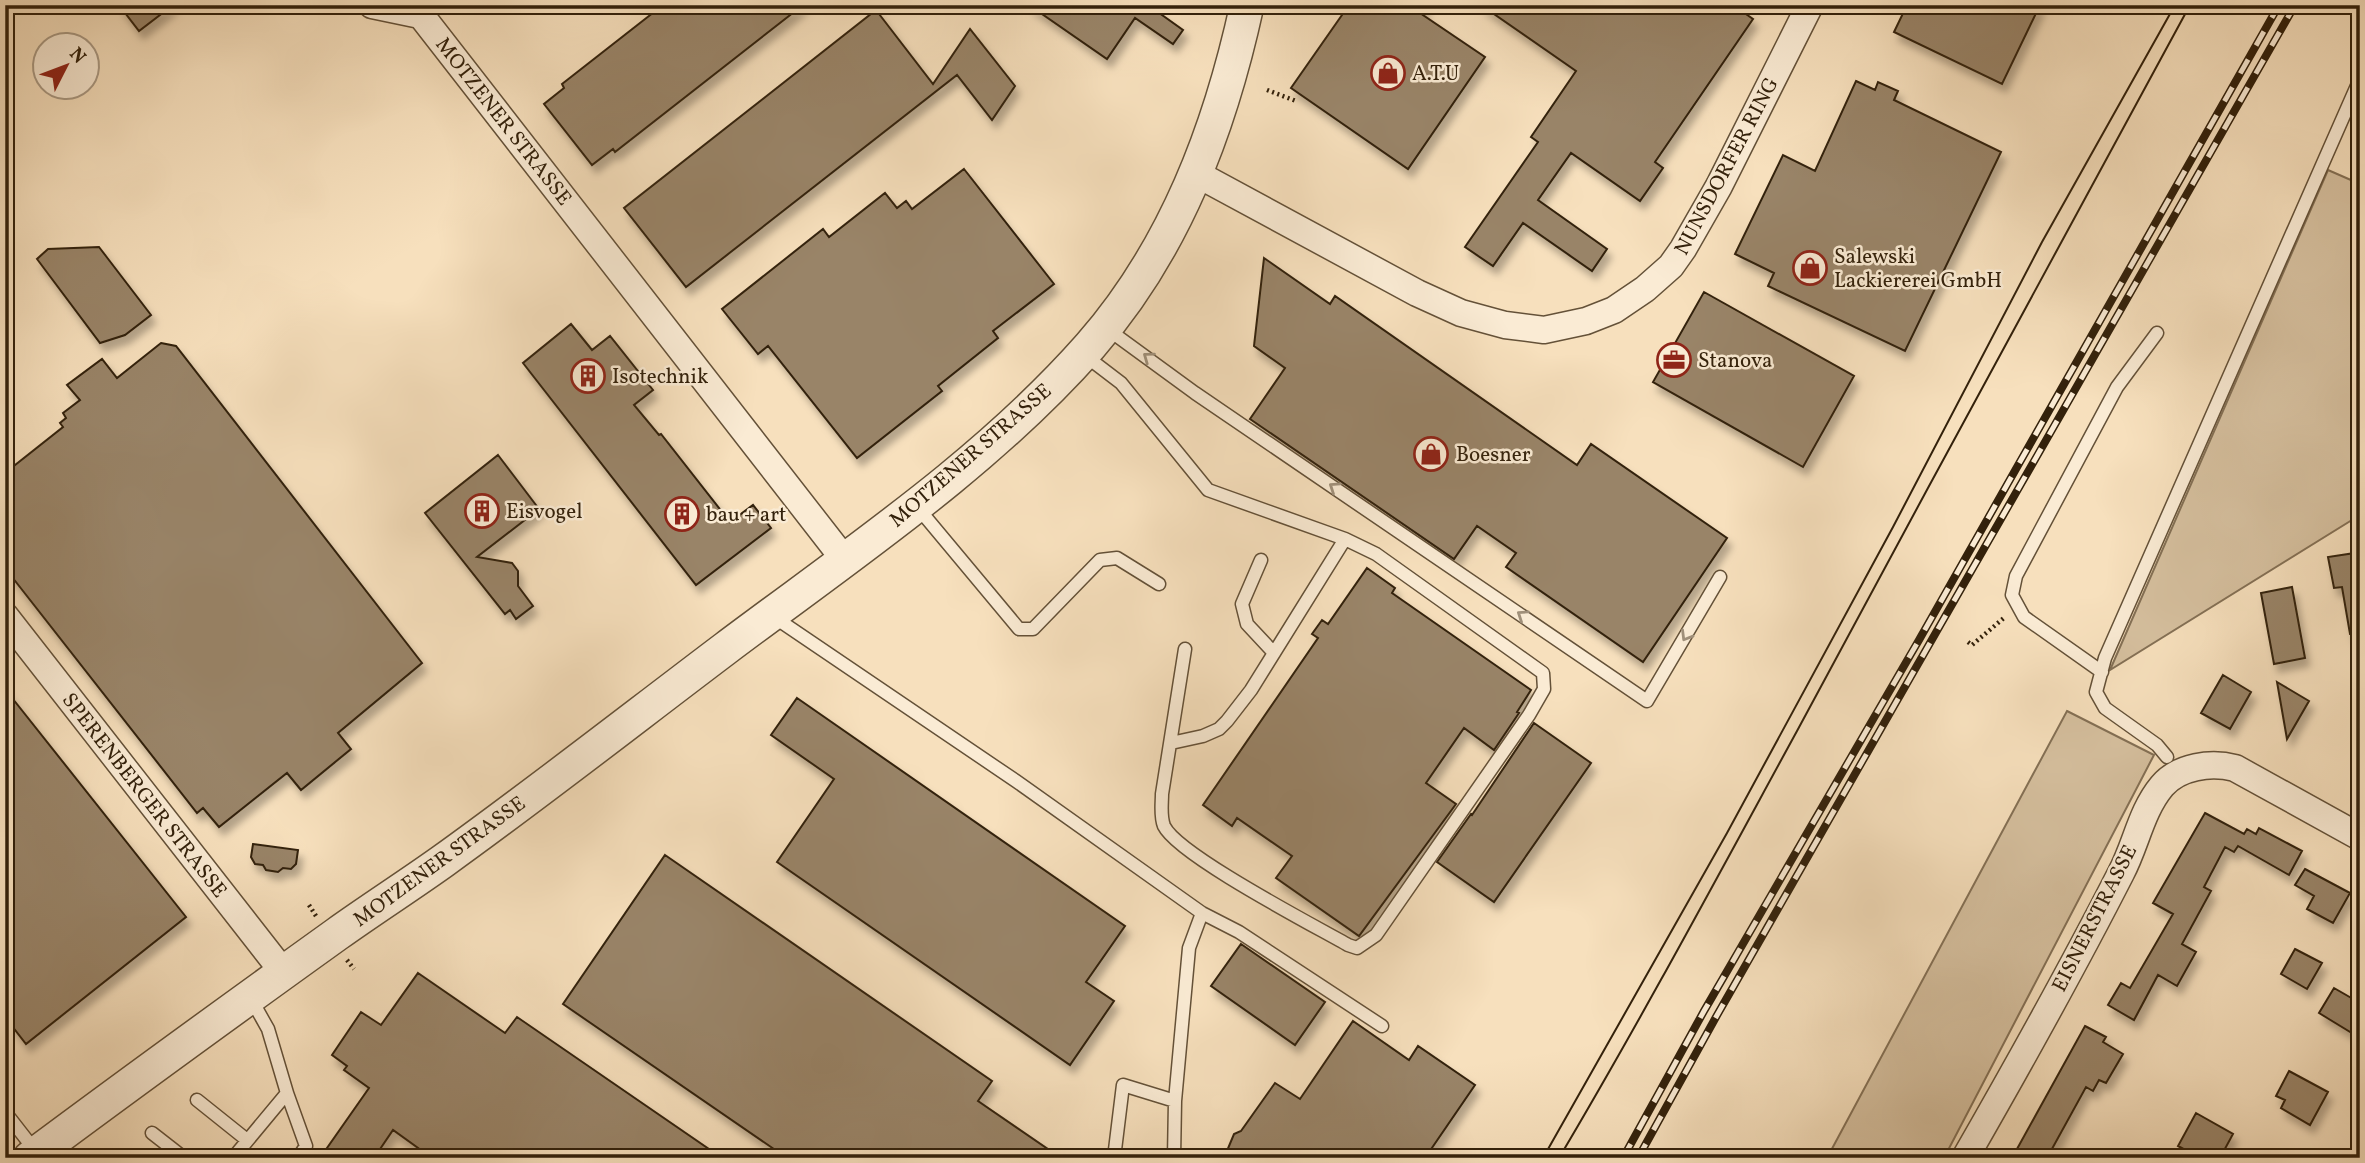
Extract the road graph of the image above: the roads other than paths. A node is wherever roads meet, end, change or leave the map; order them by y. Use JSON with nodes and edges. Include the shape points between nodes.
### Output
{"nodes":[{"id":1,"x":372,"y":5,"type":"edge"},
{"id":2,"x":1247,"y":5,"type":"edge"},
{"id":3,"x":1810,"y":5,"type":"edge"},
{"id":4,"x":416,"y":10,"type":"edge"},
{"id":5,"x":2360,"y":79,"type":"edge"},
{"id":6,"x":1197,"y":174,"type":"junction"},
{"id":7,"x":1105,"y":327,"type":"junction"},
{"id":8,"x":2157,"y":334,"type":"dead end"},
{"id":9,"x":1083,"y":354,"type":"junction"},
{"id":10,"x":916,"y":505,"type":"junction"},
{"id":11,"x":1345,"y":539,"type":"junction"},
{"id":12,"x":844,"y":559,"type":"junction"},
{"id":13,"x":1261,"y":560,"type":"dead end"},
{"id":14,"x":1720,"y":577,"type":"dead end"},
{"id":15,"x":1159,"y":584,"type":"dead end"},
{"id":16,"x":771,"y":615,"type":"junction"},
{"id":17,"x":5,"y":616,"type":"edge"},
{"id":18,"x":1185,"y":649,"type":"dead end"},
{"id":19,"x":1275,"y":653,"type":"junction"},
{"id":20,"x":2102,"y":672,"type":"junction"},
{"id":21,"x":1171,"y":743,"type":"junction"},
{"id":22,"x":2167,"y":757,"type":"dead end"},
{"id":23,"x":2360,"y":837,"type":"edge"},
{"id":24,"x":1202,"y":913,"type":"junction"},
{"id":25,"x":284,"y":973,"type":"junction"},
{"id":26,"x":250,"y":997,"type":"junction"},
{"id":27,"x":1382,"y":1026,"type":"dead end"},
{"id":28,"x":287,"y":1093,"type":"junction"},
{"id":29,"x":197,"y":1100,"type":"dead end"},
{"id":30,"x":1175,"y":1101,"type":"junction"},
{"id":31,"x":5,"y":1112,"type":"edge"},
{"id":32,"x":152,"y":1133,"type":"dead end"},
{"id":33,"x":247,"y":1140,"type":"junction"},
{"id":34,"x":34,"y":1155,"type":"edge"},
{"id":35,"x":184,"y":1158,"type":"edge"},
{"id":36,"x":233,"y":1158,"type":"edge"},
{"id":37,"x":298,"y":1158,"type":"edge"},
{"id":38,"x":1114,"y":1158,"type":"edge"},
{"id":39,"x":1174,"y":1158,"type":"edge"},
{"id":40,"x":1965,"y":1158,"type":"edge"}],
"edges":[{"from":1,"to":4,"type":"street","name":"MOTZENER STRASSE"},
{"from":2,"to":6,"type":"street","name":"MOTZENER STRASSE","via":[[1238,50]]},
{"from":3,"to":6,"type":"street","name":"NUNSDORFER RING","via":[[1719,186],[1671,266],[1614,310],[1586,321],[1544,330],[1461,313]]},
{"from":4,"to":12,"type":"street","name":"MOTZENER STRASSE"},
{"from":5,"to":20,"type":"lane"},
{"from":6,"to":7,"type":"street","name":"MOTZENER STRASSE","via":[[1149,265]]},
{"from":7,"to":9,"type":"street","name":"MOTZENER STRASSE"},
{"from":14,"to":7,"type":"lane","one_way":true,"via":[[1647,701]]},
{"from":8,"to":20,"type":"lane","via":[[2117,387],[2016,576],[2012,595],[2024,617]]},
{"from":9,"to":10,"type":"street","name":"MOTZENER STRASSE","via":[[1013,424]]},
{"from":9,"to":11,"type":"lane","via":[[1121,383],[1208,489]]},
{"from":10,"to":12,"type":"street","name":"MOTZENER STRASSE"},
{"from":10,"to":15,"type":"lane","via":[[1019,629],[1033,629],[1100,559],[1116,558]]},
{"from":11,"to":19,"type":"lane"},
{"from":11,"to":21,"type":"lane","via":[[1376,554],[1543,673],[1544,688],[1538,702],[1376,935],[1357,948],[1348,945],[1211,866],[1173,838],[1162,817]]},
{"from":12,"to":16,"type":"street","name":"MOTZENER STRASSE"},
{"from":13,"to":19,"type":"lane","via":[[1242,604],[1247,624]]},
{"from":16,"to":24,"type":"lane"},
{"from":16,"to":25,"type":"street","name":"MOTZENER STRASSE","via":[[458,850]]},
{"from":17,"to":25,"type":"street","name":"SPERENBERGER STRASSE"},
{"from":18,"to":21,"type":"lane"},
{"from":19,"to":21,"type":"lane","via":[[1219,729]]},
{"from":20,"to":22,"type":"lane","via":[[2096,692],[2105,708]]},
{"from":23,"to":40,"type":"street","name":"EISNERSTRASSE","via":[[2220,764],[2179,773],[2162,786],[2123,870]]},
{"from":24,"to":27,"type":"lane","via":[[1240,932]]},
{"from":24,"to":30,"type":"lane","via":[[1189,948]]},
{"from":25,"to":26,"type":"street","name":"MOTZENER STRASSE"},
{"from":26,"to":28,"type":"lane","via":[[268,1028]]},
{"from":26,"to":34,"type":"street","name":"MOTZENER STRASSE"},
{"from":28,"to":33,"type":"lane"},
{"from":28,"to":37,"type":"lane","via":[[306,1146]]},
{"from":29,"to":33,"type":"lane"},
{"from":30,"to":38,"type":"lane","via":[[1123,1085]]},
{"from":30,"to":39,"type":"lane"},
{"from":31,"to":34,"type":"lane"},
{"from":32,"to":35,"type":"lane"},
{"from":33,"to":36,"type":"lane"}]}
